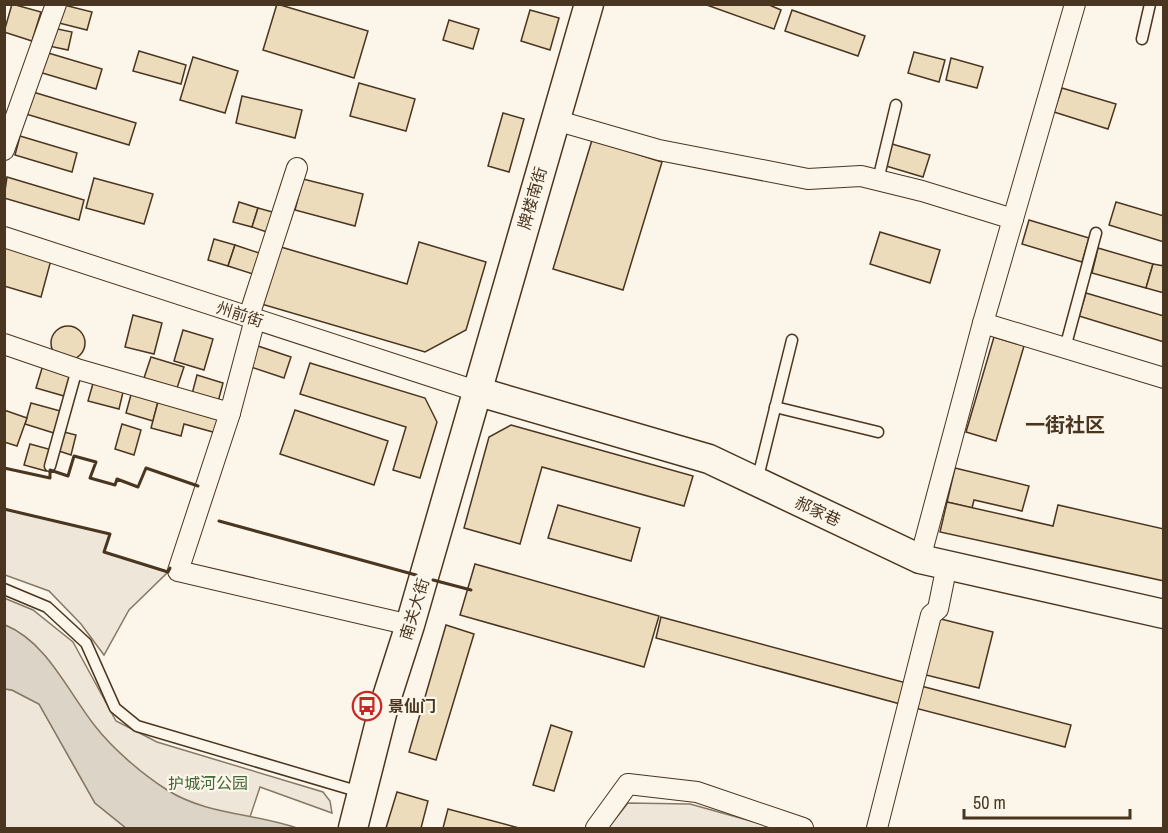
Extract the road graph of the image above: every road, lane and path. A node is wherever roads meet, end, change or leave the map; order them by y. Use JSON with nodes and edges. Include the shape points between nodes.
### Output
{"nodes":[{"id":1,"x":56,"y":4,"type":"edge"},
{"id":2,"x":589,"y":4,"type":"edge"},
{"id":3,"x":1075,"y":4,"type":"edge"},
{"id":4,"x":1150,"y":4,"type":"edge"},
{"id":5,"x":1142,"y":39,"type":"dead end"},
{"id":6,"x":896,"y":105,"type":"dead end"},
{"id":7,"x":555,"y":120,"type":"junction"},
{"id":8,"x":4,"y":150,"type":"edge"},
{"id":9,"x":297,"y":168,"type":"dead end"},
{"id":10,"x":878,"y":180,"type":"junction"},
{"id":11,"x":1013,"y":219,"type":"junction"},
{"id":12,"x":1096,"y":233,"type":"dead end"},
{"id":13,"x":4,"y":237,"type":"edge"},
{"id":14,"x":252,"y":318,"type":"junction"},
{"id":15,"x":983,"y":323,"type":"junction"},
{"id":16,"x":792,"y":340,"type":"dead end"},
{"id":17,"x":5,"y":348,"type":"edge"},
{"id":18,"x":1065,"y":348,"type":"junction"},
{"id":19,"x":76,"y":369,"type":"junction"},
{"id":20,"x":1164,"y":378,"type":"edge"},
{"id":21,"x":476,"y":391,"type":"junction"},
{"id":22,"x":775,"y":407,"type":"junction"},
{"id":23,"x":230,"y":413,"type":"junction"},
{"id":24,"x":878,"y":432,"type":"dead end"},
{"id":25,"x":50,"y":466,"type":"dead end"},
{"id":26,"x":757,"y":482,"type":"junction"},
{"id":27,"x":934,"y":562,"type":"junction"},
{"id":28,"x":4,"y":589,"type":"edge"},
{"id":29,"x":1164,"y":614,"type":"edge"},
{"id":30,"x":410,"y":625,"type":"junction"},
{"id":31,"x":363,"y":793,"type":"junction"},
{"id":32,"x":353,"y":828,"type":"edge"},
{"id":33,"x":596,"y":828,"type":"edge"},
{"id":34,"x":803,"y":828,"type":"edge"},
{"id":35,"x":877,"y":828,"type":"edge"}],
"edges":[{"from":1,"to":8,"type":"street"},
{"from":2,"to":7,"type":"main road","name":"牌楼南街"},
{"from":3,"to":11,"type":"street"},
{"from":4,"to":5,"type":"lane"},
{"from":6,"to":10,"type":"lane"},
{"from":7,"to":10,"type":"street","via":[[659,150],[808,179],[861,176]]},
{"from":7,"to":21,"type":"main road","name":"牌楼南街"},
{"from":9,"to":14,"type":"street"},
{"from":10,"to":11,"type":"street"},
{"from":11,"to":15,"type":"street"},
{"from":12,"to":18,"type":"lane"},
{"from":13,"to":14,"type":"street","name":"州前街"},
{"from":14,"to":21,"type":"street","name":"州前街"},
{"from":14,"to":23,"type":"street"},
{"from":15,"to":18,"type":"street"},
{"from":15,"to":27,"type":"street"},
{"from":16,"to":22,"type":"lane"},
{"from":17,"to":19,"type":"street"},
{"from":18,"to":20,"type":"street"},
{"from":19,"to":23,"type":"street"},
{"from":19,"to":25,"type":"lane"},
{"from":21,"to":26,"type":"main road","name":"郝家巷","via":[[709,459]]},
{"from":21,"to":30,"type":"main road","name":"南关大街"},
{"from":22,"to":24,"type":"lane"},
{"from":22,"to":26,"type":"lane"},
{"from":23,"to":30,"type":"street","via":[[178,571]]},
{"from":26,"to":27,"type":"main road","name":"郝家巷"},
{"from":27,"to":29,"type":"main road","name":"郝家巷"},
{"from":27,"to":35,"type":"street","via":[[938,609],[932,615]]},
{"from":28,"to":31,"type":"lane","via":[[46,607],[86,643],[115,708],[137,726]]},
{"from":30,"to":31,"type":"main road","name":"南关大街","via":[[384,706]]},
{"from":31,"to":32,"type":"main road","name":"南关大街"},
{"from":33,"to":34,"type":"street","via":[[628,784],[697,792]]}]}
